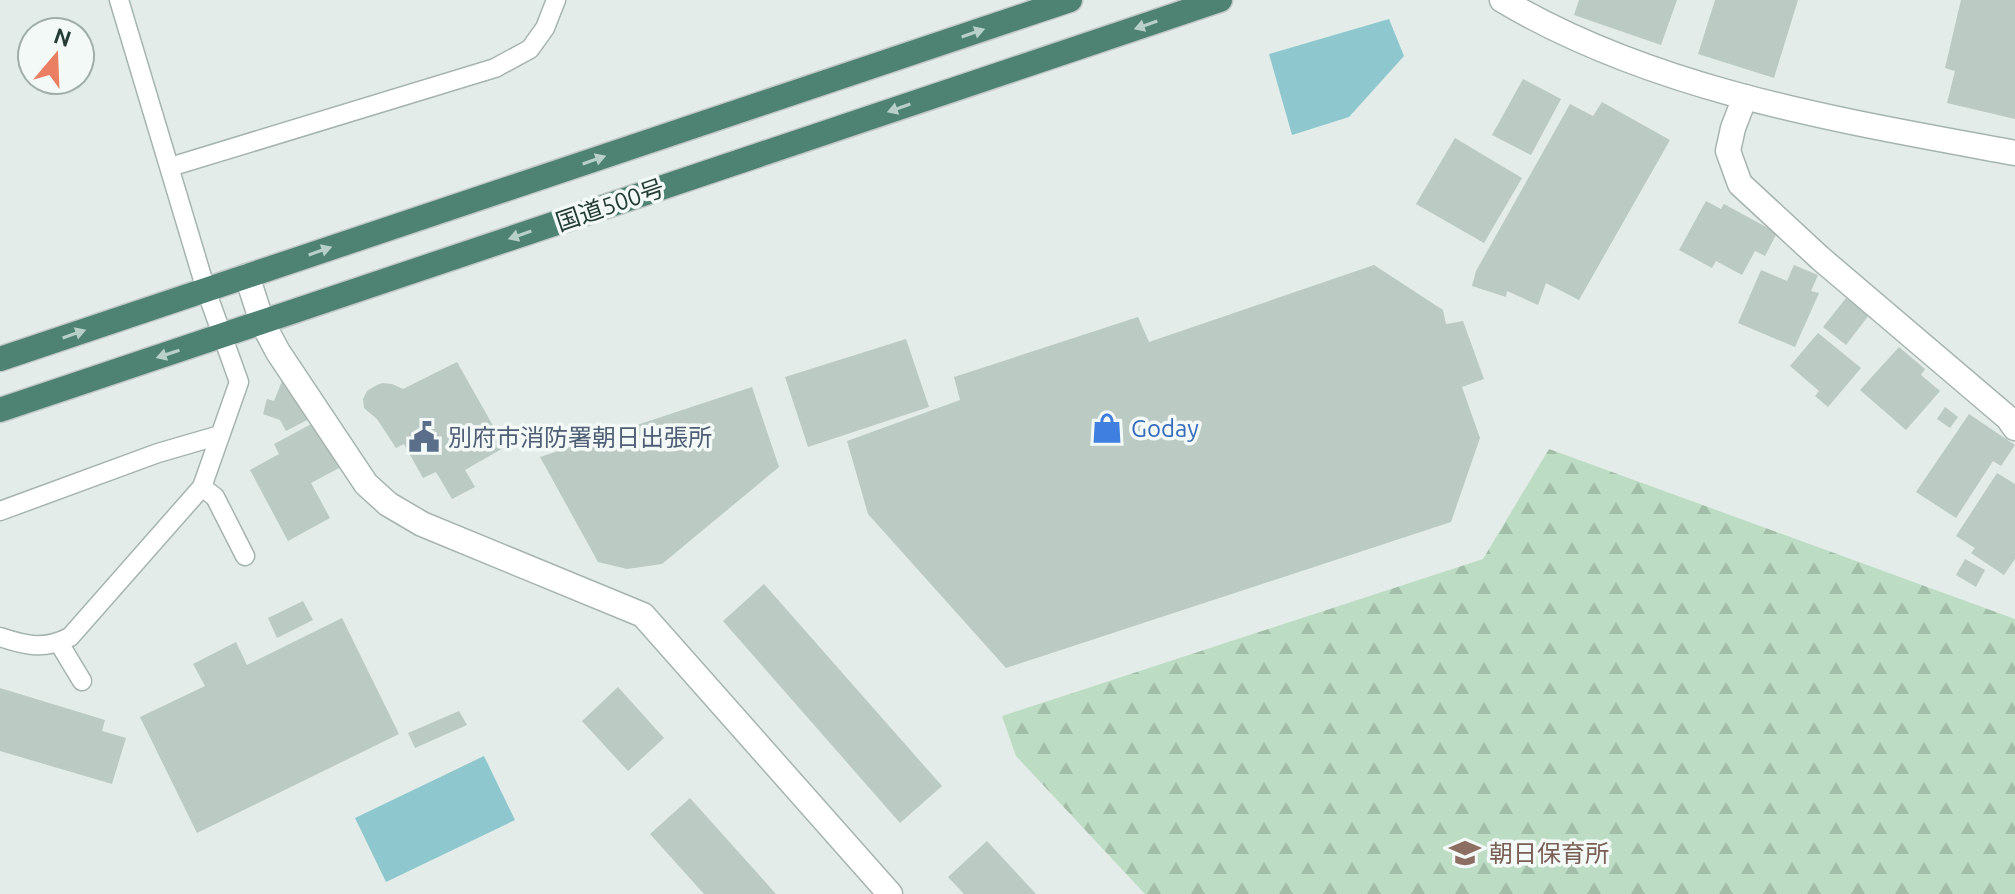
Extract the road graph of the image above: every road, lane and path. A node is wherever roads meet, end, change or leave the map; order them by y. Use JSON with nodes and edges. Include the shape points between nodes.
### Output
{"nodes":[{"id":1,"x":119,"y":0,"type":"edge"},
{"id":2,"x":556,"y":0,"type":"edge"},
{"id":3,"x":1070,"y":0,"type":"edge"},
{"id":4,"x":1220,"y":0,"type":"edge"},
{"id":5,"x":1502,"y":0,"type":"edge"},
{"id":6,"x":1745,"y":97,"type":"junction"},
{"id":7,"x":2015,"y":153,"type":"edge"},
{"id":8,"x":170,"y":167,"type":"junction"},
{"id":9,"x":247,"y":276,"type":"junction"},
{"id":10,"x":206,"y":290,"type":"junction"},
{"id":11,"x":262,"y":322,"type":"junction"},
{"id":12,"x":223,"y":336,"type":"junction"},
{"id":13,"x":0,"y":359,"type":"edge"},
{"id":14,"x":0,"y":410,"type":"edge"},
{"id":15,"x":2015,"y":428,"type":"edge"},
{"id":16,"x":220,"y":435,"type":"junction"},
{"id":17,"x":202,"y":487,"type":"junction"},
{"id":18,"x":0,"y":511,"type":"edge"},
{"id":19,"x":245,"y":556,"type":"dead end"},
{"id":20,"x":0,"y":637,"type":"edge"},
{"id":21,"x":59,"y":643,"type":"junction"},
{"id":22,"x":82,"y":681,"type":"dead end"},
{"id":23,"x":890,"y":894,"type":"edge"}],
"edges":[{"from":1,"to":8,"type":"lane"},
{"from":2,"to":8,"type":"lane","via":[[530,49],[495,68]]},
{"from":9,"to":3,"type":"highway","name":"国道500号","one_way":true},
{"from":4,"to":11,"type":"highway","name":"国道500号","one_way":true},
{"from":5,"to":6,"type":"street","via":[[1582,42]]},
{"from":6,"to":7,"type":"street"},
{"from":6,"to":15,"type":"street","via":[[1728,151],[1740,184]]},
{"from":8,"to":10,"type":"lane"},
{"from":9,"to":10,"type":"highway","name":"国道500号"},
{"from":9,"to":11,"type":"street"},
{"from":10,"to":12,"type":"lane"},
{"from":13,"to":10,"type":"highway","name":"国道500号","one_way":true},
{"from":11,"to":12,"type":"highway","name":"国道500号"},
{"from":11,"to":23,"type":"street","via":[[366,484],[422,524],[643,615]]},
{"from":12,"to":14,"type":"highway","name":"国道500号","one_way":true},
{"from":12,"to":16,"type":"lane","via":[[239,382]]},
{"from":16,"to":17,"type":"lane"},
{"from":16,"to":18,"type":"lane"},
{"from":17,"to":19,"type":"lane","via":[[215,497]]},
{"from":17,"to":21,"type":"lane","via":[[70,637]]},
{"from":20,"to":21,"type":"lane","via":[[24,645]]},
{"from":21,"to":22,"type":"lane"}]}
